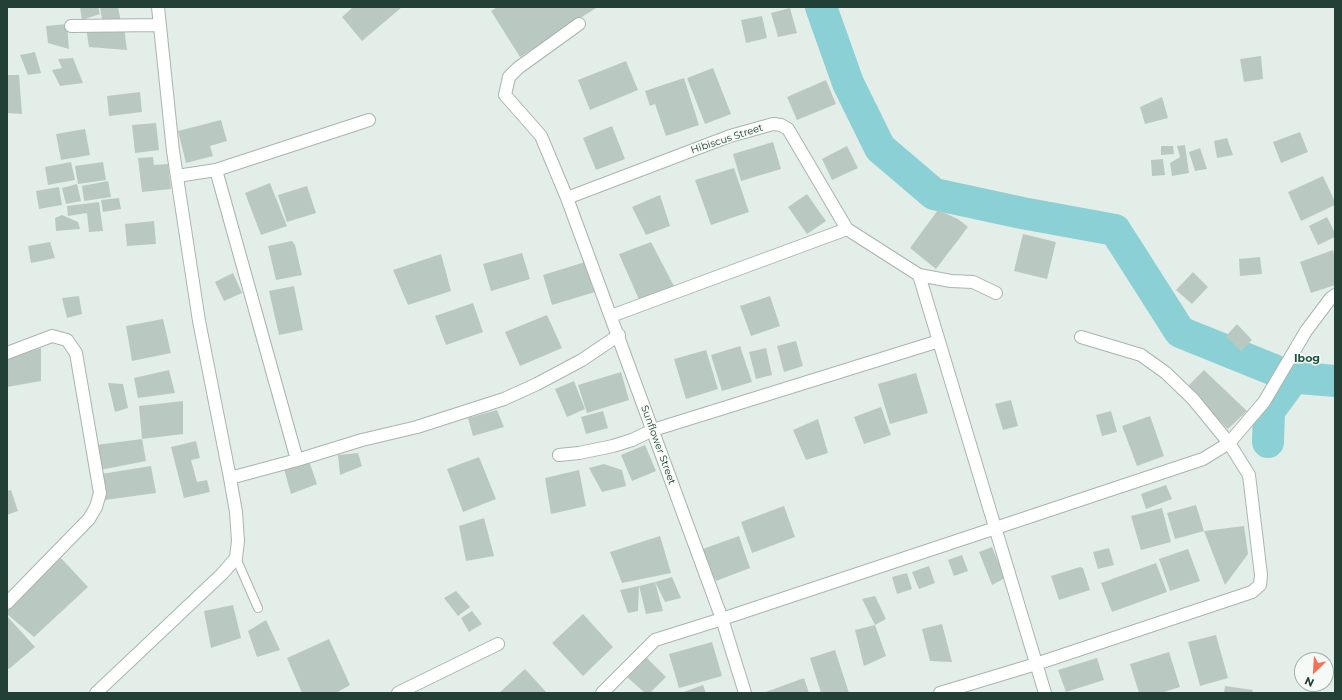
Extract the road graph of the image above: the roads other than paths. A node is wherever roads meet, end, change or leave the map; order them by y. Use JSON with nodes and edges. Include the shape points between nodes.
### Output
{"nodes":[{"id":1,"x":158,"y":7,"type":"edge"},
{"id":2,"x":579,"y":24,"type":"dead end"},
{"id":3,"x":160,"y":25,"type":"junction"},
{"id":4,"x":71,"y":26,"type":"dead end"},
{"id":5,"x":369,"y":120,"type":"dead end"},
{"id":6,"x":216,"y":170,"type":"junction"},
{"id":7,"x":178,"y":176,"type":"junction"},
{"id":8,"x":567,"y":198,"type":"junction"},
{"id":9,"x":847,"y":229,"type":"junction"},
{"id":10,"x":920,"y":275,"type":"junction"},
{"id":11,"x":996,"y":293,"type":"dead end"},
{"id":12,"x":1335,"y":295,"type":"edge"},
{"id":13,"x":611,"y":316,"type":"junction"},
{"id":14,"x":619,"y":335,"type":"junction"},
{"id":15,"x":1081,"y":337,"type":"dead end"},
{"id":16,"x":939,"y":340,"type":"junction"},
{"id":17,"x":7,"y":353,"type":"edge"},
{"id":18,"x":653,"y":430,"type":"junction"},
{"id":19,"x":1229,"y":443,"type":"junction"},
{"id":20,"x":559,"y":455,"type":"dead end"},
{"id":21,"x":297,"y":460,"type":"junction"},
{"id":22,"x":230,"y":478,"type":"junction"},
{"id":23,"x":995,"y":528,"type":"junction"},
{"id":24,"x":236,"y":558,"type":"junction"},
{"id":25,"x":7,"y":603,"type":"edge"},
{"id":26,"x":258,"y":608,"type":"dead end"},
{"id":27,"x":722,"y":619,"type":"junction"},
{"id":28,"x":498,"y":644,"type":"dead end"},
{"id":29,"x":1036,"y":664,"type":"junction"},
{"id":30,"x":96,"y":693,"type":"edge"},
{"id":31,"x":398,"y":693,"type":"edge"},
{"id":32,"x":602,"y":693,"type":"edge"},
{"id":33,"x":745,"y":693,"type":"edge"},
{"id":34,"x":940,"y":693,"type":"edge"},
{"id":35,"x":1045,"y":693,"type":"edge"}],
"edges":[{"from":1,"to":3,"type":"street"},
{"from":2,"to":8,"type":"street","name":"Sunflower Street","via":[[518,68],[509,77],[506,95],[541,136]]},
{"from":3,"to":4,"type":"street"},
{"from":3,"to":7,"type":"street","via":[[173,151]]},
{"from":5,"to":6,"type":"street"},
{"from":6,"to":7,"type":"street"},
{"from":6,"to":21,"type":"street"},
{"from":7,"to":22,"type":"street","via":[[199,321]]},
{"from":8,"to":9,"type":"street","name":"Hibiscus Street","via":[[730,136],[773,124],[788,129]]},
{"from":8,"to":13,"type":"street","name":"Sunflower Street"},
{"from":9,"to":10,"type":"street","name":"Hibiscus Street"},
{"from":9,"to":13,"type":"street"},
{"from":10,"to":11,"type":"street","via":[[974,282]]},
{"from":10,"to":16,"type":"street"},
{"from":12,"to":19,"type":"street","via":[[1306,332],[1264,402]]},
{"from":13,"to":14,"type":"street","name":"Sunflower Street"},
{"from":14,"to":18,"type":"street","name":"Sunflower Street"},
{"from":14,"to":21,"type":"street","via":[[575,364],[504,399]]},
{"from":15,"to":19,"type":"street","via":[[1141,355],[1166,372]]},
{"from":16,"to":18,"type":"street"},
{"from":16,"to":23,"type":"street"},
{"from":17,"to":25,"type":"street","via":[[52,336],[67,340],[76,353],[100,493],[89,519]]},
{"from":18,"to":20,"type":"street","via":[[613,446]]},
{"from":18,"to":27,"type":"street","name":"Sunflower Street"},
{"from":19,"to":23,"type":"street","via":[[1203,459]]},
{"from":19,"to":29,"type":"street","via":[[1249,475],[1260,585],[1252,592]]},
{"from":21,"to":22,"type":"street"},
{"from":22,"to":24,"type":"street","via":[[236,512]]},
{"from":23,"to":27,"type":"street"},
{"from":23,"to":29,"type":"street"},
{"from":24,"to":26,"type":"lane"},
{"from":24,"to":30,"type":"street","via":[[217,580]]},
{"from":27,"to":32,"type":"street","via":[[654,640]]},
{"from":27,"to":33,"type":"street","name":"Sunflower Street"},
{"from":28,"to":31,"type":"street"},
{"from":29,"to":34,"type":"street"},
{"from":29,"to":35,"type":"street"}]}
